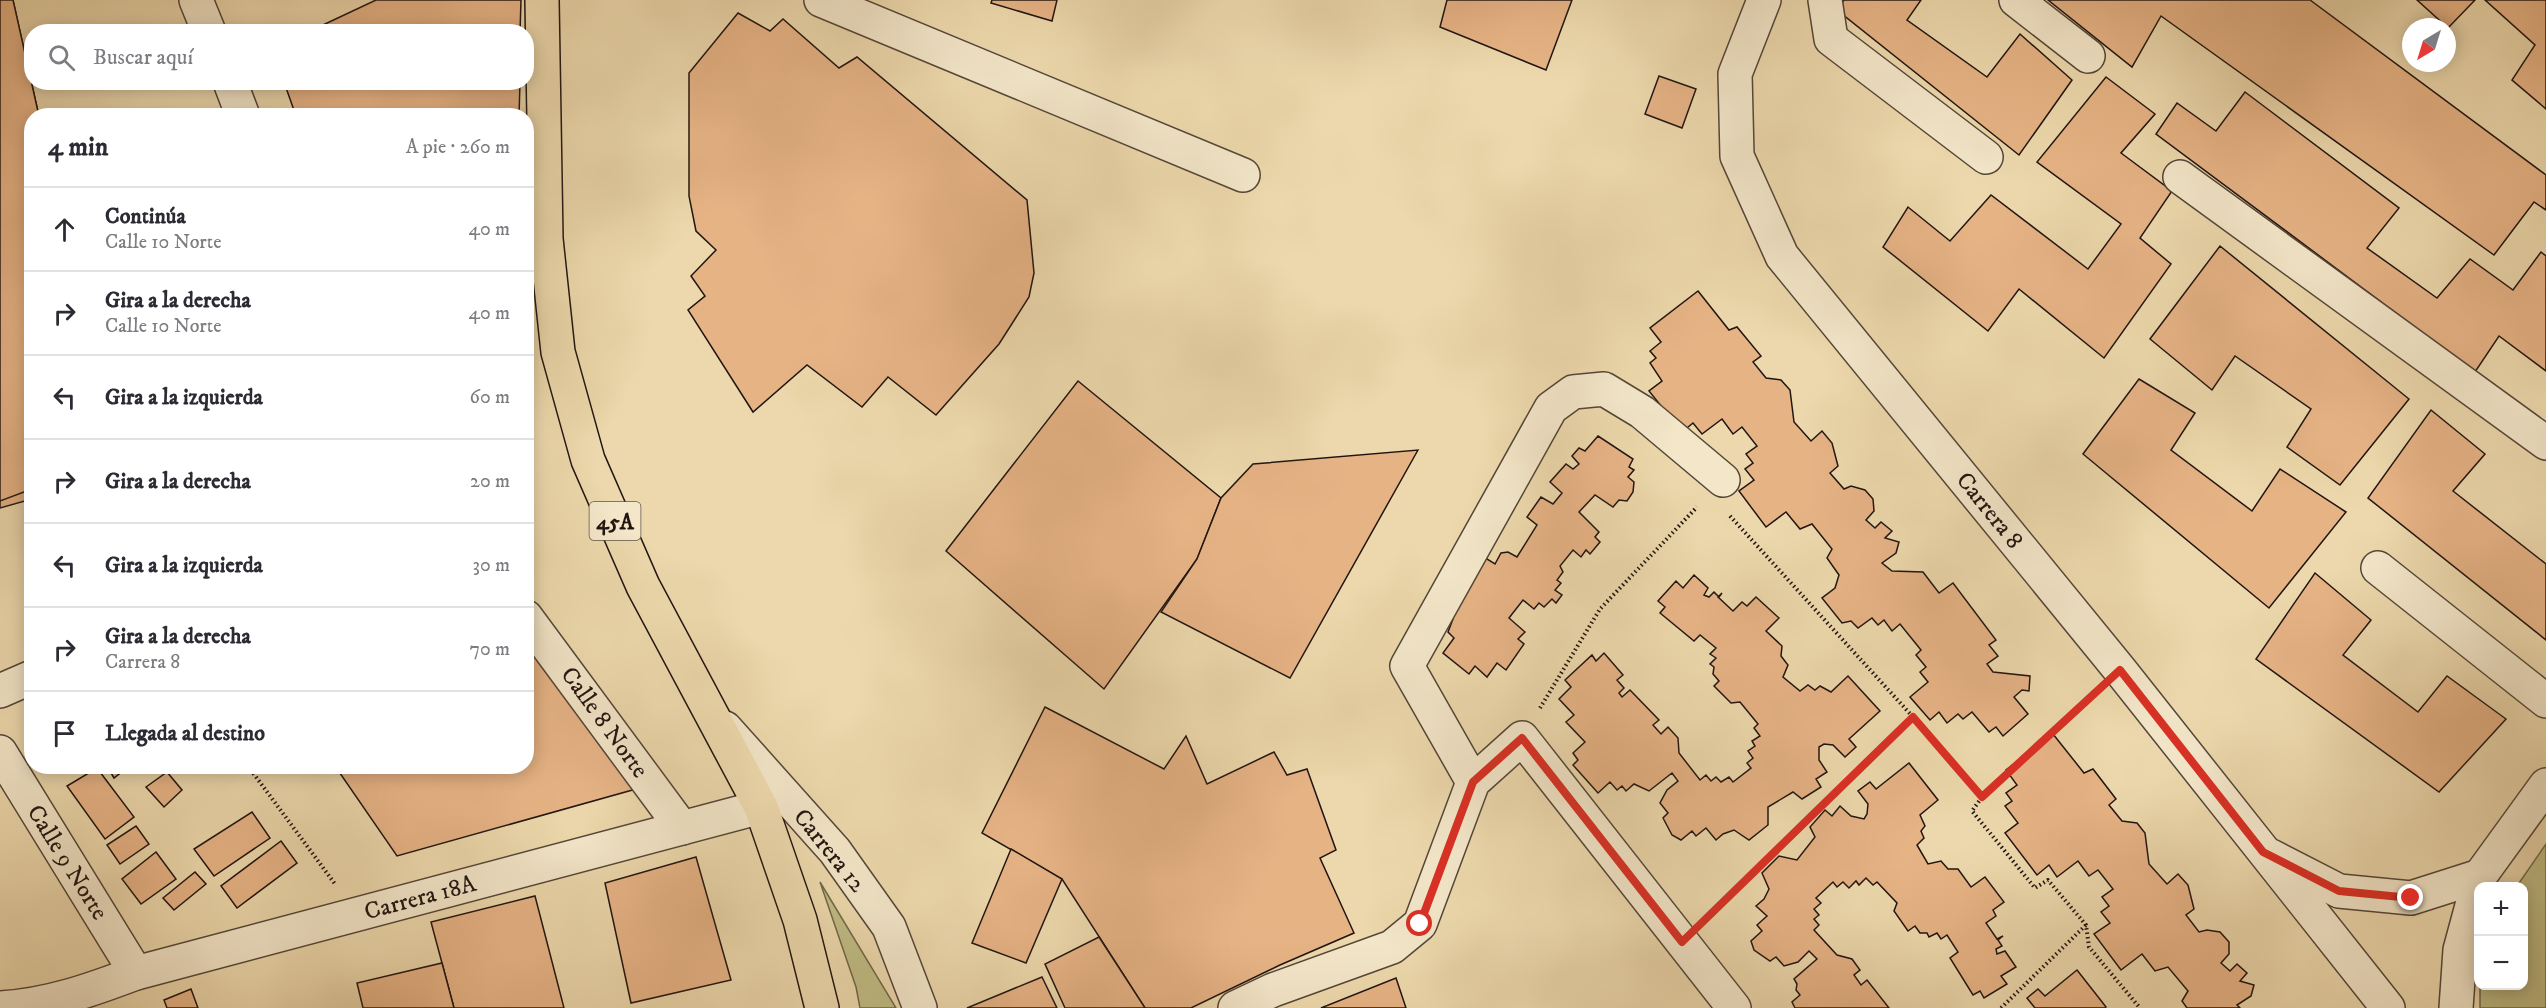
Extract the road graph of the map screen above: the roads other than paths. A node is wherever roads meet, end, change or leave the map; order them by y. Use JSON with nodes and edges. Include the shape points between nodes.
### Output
{"nodes":[{"id":1,"x":196,"y":0,"type":"edge"},
{"id":2,"x":542,"y":0,"type":"edge"},
{"id":3,"x":821,"y":0,"type":"edge"},
{"id":4,"x":1764,"y":0,"type":"edge"},
{"id":5,"x":1825,"y":0,"type":"edge"},
{"id":6,"x":2016,"y":0,"type":"edge"},
{"id":7,"x":206,"y":24,"type":"edge"},
{"id":8,"x":2088,"y":56,"type":"dead end"},
{"id":9,"x":233,"y":90,"type":"edge"},
{"id":10,"x":240,"y":108,"type":"edge"},
{"id":11,"x":1986,"y":157,"type":"dead end"},
{"id":12,"x":1243,"y":175,"type":"dead end"},
{"id":13,"x":2180,"y":177,"type":"dead end"},
{"id":14,"x":2546,"y":443,"type":"edge"},
{"id":15,"x":1723,"y":480,"type":"road end"},
{"id":16,"x":2378,"y":568,"type":"dead end"},
{"id":17,"x":534,"y":637,"type":"edge"},
{"id":18,"x":24,"y":680,"type":"edge"},
{"id":19,"x":0,"y":691,"type":"edge"},
{"id":20,"x":2546,"y":701,"type":"edge"},
{"id":21,"x":710,"y":711,"type":"junction"},
{"id":22,"x":0,"y":752,"type":"edge"},
{"id":23,"x":1473,"y":782,"type":"junction"},
{"id":24,"x":2546,"y":784,"type":"edge"},
{"id":25,"x":761,"y":807,"type":"junction"},
{"id":26,"x":682,"y":828,"type":"junction"},
{"id":27,"x":2263,"y":852,"type":"junction"},
{"id":28,"x":2480,"y":876,"type":"junction"},
{"id":29,"x":136,"y":973,"type":"junction"},
{"id":30,"x":1277,"y":999,"type":"edge"},
{"id":31,"x":85,"y":1001,"type":"edge"},
{"id":32,"x":18,"y":1008,"type":"edge"},
{"id":33,"x":822,"y":1008,"type":"edge"},
{"id":34,"x":920,"y":1008,"type":"edge"},
{"id":35,"x":1235,"y":1008,"type":"edge"},
{"id":36,"x":1734,"y":1008,"type":"edge"},
{"id":37,"x":2388,"y":1008,"type":"edge"},
{"id":38,"x":2456,"y":1008,"type":"edge"}],
"edges":[{"from":1,"to":7,"type":"street"},
{"from":2,"to":21,"type":"main road","number":"45A","via":[[546,239],[558,351],[588,460],[643,586]]},
{"from":3,"to":12,"type":"street"},
{"from":4,"to":27,"type":"street","name":"Carrera 8","via":[[1735,74],[1737,156],[1782,256],[2120,670]]},
{"from":5,"to":11,"type":"street","via":[[1831,39]]},
{"from":6,"to":8,"type":"street"},
{"from":9,"to":10,"type":"street"},
{"from":13,"to":14,"type":"street"},
{"from":15,"to":23,"type":"street","via":[[1642,412],[1604,389],[1573,392],[1551,408],[1407,666]]},
{"from":16,"to":20,"type":"street"},
{"from":17,"to":26,"type":"street","name":"Calle 8 Norte"},
{"from":18,"to":19,"type":"street"},
{"from":21,"to":25,"type":"main road","number":"45A"},
{"from":21,"to":34,"type":"street","name":"Carrera 12","via":[[835,851],[890,927]]},
{"from":22,"to":29,"type":"street","name":"Calle 9 Norte"},
{"from":23,"to":30,"type":"street","via":[[1420,924],[1392,947]]},
{"from":23,"to":36,"type":"street","via":[[1522,738]]},
{"from":24,"to":28,"type":"street"},
{"from":25,"to":26,"type":"street","name":"Carrera 18A"},
{"from":25,"to":33,"type":"main road","number":"45A","via":[[800,920]]},
{"from":26,"to":29,"type":"street","name":"Carrera 18A"},
{"from":27,"to":28,"type":"street","name":"Carrera 8","via":[[2339,891],[2411,898]]},
{"from":27,"to":37,"type":"street","name":"Carrera 8"},
{"from":28,"to":38,"type":"street","via":[[2460,950]]},
{"from":29,"to":31,"type":"street","name":"Carrera 18A"},
{"from":30,"to":35,"type":"street"},
{"from":31,"to":32,"type":"street","name":"Carrera 18A"}]}
